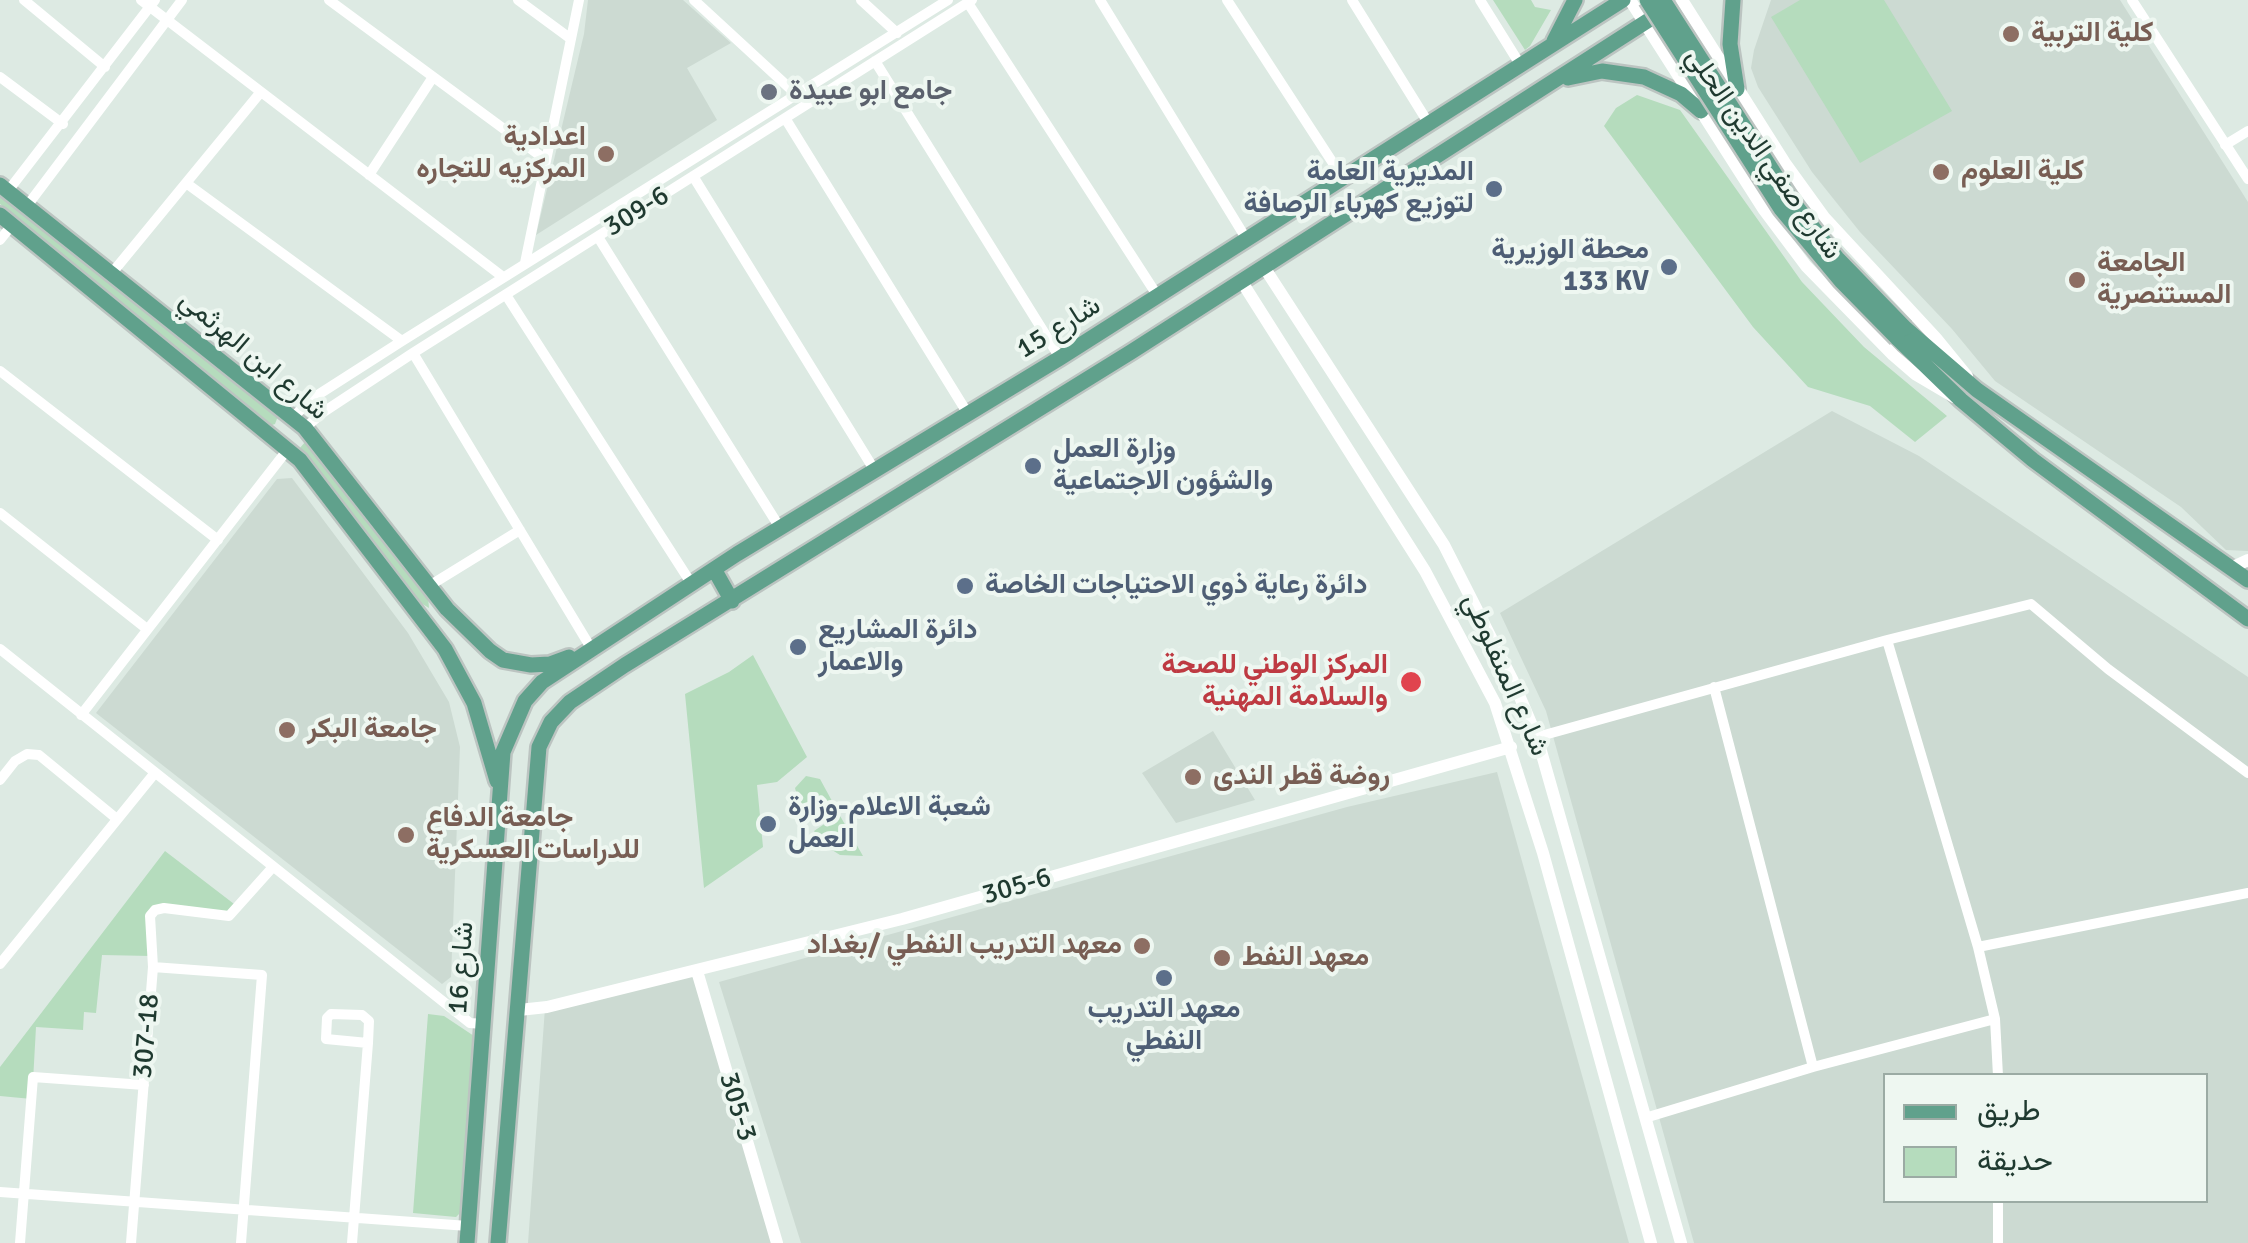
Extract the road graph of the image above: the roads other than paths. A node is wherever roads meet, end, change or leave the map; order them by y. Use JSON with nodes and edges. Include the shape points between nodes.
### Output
{"nodes":[{"id":1,"x":24,"y":0,"type":"edge"},
{"id":2,"x":182,"y":0,"type":"edge"},
{"id":3,"x":329,"y":0,"type":"edge"},
{"id":4,"x":518,"y":0,"type":"edge"},
{"id":5,"x":579,"y":0,"type":"edge"},
{"id":6,"x":694,"y":0,"type":"edge"},
{"id":7,"x":860,"y":0,"type":"edge"},
{"id":8,"x":948,"y":0,"type":"edge"},
{"id":9,"x":1100,"y":0,"type":"edge"},
{"id":10,"x":1227,"y":0,"type":"edge"},
{"id":11,"x":1352,"y":0,"type":"edge"},
{"id":12,"x":1480,"y":0,"type":"edge"},
{"id":13,"x":1575,"y":0,"type":"edge"},
{"id":14,"x":1627,"y":0,"type":"edge"},
{"id":15,"x":1647,"y":0,"type":"edge"},
{"id":16,"x":2132,"y":0,"type":"edge"},
{"id":17,"x":970,"y":1,"type":"edge"},
{"id":18,"x":1675,"y":1,"type":"edge"},
{"id":19,"x":149,"y":3,"type":"edge"},
{"id":20,"x":1735,"y":3,"type":"edge"},
{"id":21,"x":1648,"y":21,"type":"junction"},
{"id":22,"x":166,"y":22,"type":"junction"},
{"id":23,"x":897,"y":33,"type":"junction"},
{"id":24,"x":571,"y":39,"type":"junction"},
{"id":25,"x":1542,"y":52,"type":"junction"},
{"id":26,"x":876,"y":61,"type":"junction"},
{"id":27,"x":1521,"y":66,"type":"junction"},
{"id":28,"x":105,"y":67,"type":"junction"},
{"id":29,"x":0,"y":77,"type":"edge"},
{"id":30,"x":433,"y":77,"type":"junction"},
{"id":31,"x":1559,"y":80,"type":"junction"},
{"id":32,"x":1737,"y":89,"type":"junction"},
{"id":33,"x":260,"y":93,"type":"junction"},
{"id":34,"x":797,"y":95,"type":"junction"},
{"id":35,"x":1701,"y":112,"type":"junction"},
{"id":36,"x":785,"y":118,"type":"junction"},
{"id":37,"x":63,"y":124,"type":"junction"},
{"id":38,"x":1429,"y":124,"type":"junction"},
{"id":39,"x":2248,"y":131,"type":"edge"},
{"id":40,"x":720,"y":139,"type":"junction"},
{"id":41,"x":2226,"y":145,"type":"junction"},
{"id":42,"x":729,"y":154,"type":"junction"},
{"id":43,"x":546,"y":160,"type":"junction"},
{"id":44,"x":369,"y":175,"type":"junction"},
{"id":45,"x":694,"y":176,"type":"junction"},
{"id":46,"x":2248,"y":179,"type":"edge"},
{"id":47,"x":1344,"y":180,"type":"junction"},
{"id":48,"x":186,"y":183,"type":"junction"},
{"id":49,"x":4,"y":188,"type":"edge"},
{"id":50,"x":26,"y":206,"type":"junction"},
{"id":51,"x":6,"y":220,"type":"edge"},
{"id":52,"x":598,"y":236,"type":"junction"},
{"id":53,"x":0,"y":240,"type":"edge"},
{"id":54,"x":1247,"y":240,"type":"junction"},
{"id":55,"x":525,"y":262,"type":"junction"},
{"id":56,"x":1264,"y":267,"type":"junction"},
{"id":57,"x":112,"y":274,"type":"junction"},
{"id":58,"x":503,"y":276,"type":"junction"},
{"id":59,"x":1242,"y":282,"type":"junction"},
{"id":60,"x":506,"y":295,"type":"junction"},
{"id":61,"x":1157,"y":295,"type":"junction"},
{"id":62,"x":462,"y":302,"type":"junction"},
{"id":63,"x":472,"y":316,"type":"junction"},
{"id":64,"x":1901,"y":333,"type":"junction"},
{"id":65,"x":402,"y":341,"type":"junction"},
{"id":66,"x":413,"y":353,"type":"junction"},
{"id":67,"x":1060,"y":358,"type":"junction"},
{"id":68,"x":0,"y":372,"type":"edge"},
{"id":69,"x":1976,"y":390,"type":"junction"},
{"id":70,"x":1961,"y":400,"type":"junction"},
{"id":71,"x":1355,"y":408,"type":"junction"},
{"id":72,"x":968,"y":414,"type":"junction"},
{"id":73,"x":299,"y":422,"type":"junction"},
{"id":74,"x":1332,"y":424,"type":"junction"},
{"id":75,"x":282,"y":443,"type":"junction"},
{"id":76,"x":876,"y":471,"type":"junction"},
{"id":77,"x":0,"y":513,"type":"edge"},
{"id":78,"x":382,"y":525,"type":"junction"},
{"id":79,"x":780,"y":528,"type":"junction"},
{"id":80,"x":520,"y":530,"type":"junction"},
{"id":81,"x":362,"y":539,"type":"junction"},
{"id":82,"x":218,"y":540,"type":"junction"},
{"id":83,"x":2248,"y":560,"type":"edge"},
{"id":84,"x":2231,"y":568,"type":"junction"},
{"id":85,"x":714,"y":569,"type":"junction"},
{"id":86,"x":2248,"y":580,"type":"edge"},
{"id":87,"x":691,"y":583,"type":"junction"},
{"id":88,"x":429,"y":586,"type":"junction"},
{"id":89,"x":732,"y":600,"type":"junction"},
{"id":90,"x":1476,"y":605,"type":"junction"},
{"id":91,"x":447,"y":609,"type":"junction"},
{"id":92,"x":1453,"y":619,"type":"junction"},
{"id":93,"x":2248,"y":619,"type":"edge"},
{"id":94,"x":428,"y":624,"type":"junction"},
{"id":95,"x":147,"y":630,"type":"junction"},
{"id":96,"x":1489,"y":631,"type":"junction"},
{"id":97,"x":1887,"y":640,"type":"junction"},
{"id":98,"x":1464,"y":641,"type":"junction"},
{"id":99,"x":591,"y":648,"type":"junction"},
{"id":100,"x":0,"y":649,"type":"edge"},
{"id":101,"x":1714,"y":687,"type":"junction"},
{"id":102,"x":525,"y":701,"type":"joint"},
{"id":103,"x":80,"y":715,"type":"junction"},
{"id":104,"x":1536,"y":737,"type":"junction"},
{"id":105,"x":1511,"y":747,"type":"junction"},
{"id":106,"x":2248,"y":773,"type":"edge"},
{"id":107,"x":154,"y":774,"type":"junction"},
{"id":108,"x":0,"y":780,"type":"edge"},
{"id":109,"x":500,"y":790,"type":"junction"},
{"id":110,"x":117,"y":819,"type":"junction"},
{"id":111,"x":1568,"y":846,"type":"junction"},
{"id":112,"x":1543,"y":853,"type":"junction"},
{"id":113,"x":272,"y":868,"type":"junction"},
{"id":114,"x":2248,"y":893,"type":"edge"},
{"id":115,"x":1978,"y":947,"type":"junction"},
{"id":116,"x":0,"y":964,"type":"edge"},
{"id":117,"x":153,"y":967,"type":"junction"},
{"id":118,"x":697,"y":971,"type":"junction"},
{"id":119,"x":519,"y":1010,"type":"junction"},
{"id":120,"x":1995,"y":1019,"type":"junction"},
{"id":121,"x":483,"y":1024,"type":"junction"},
{"id":122,"x":368,"y":1043,"type":"junction"},
{"id":123,"x":1813,"y":1068,"type":"junction"},
{"id":124,"x":1998,"y":1073,"type":"edge"},
{"id":125,"x":144,"y":1085,"type":"junction"},
{"id":126,"x":478,"y":1096,"type":"junction"},
{"id":127,"x":510,"y":1098,"type":"junction"},
{"id":128,"x":1645,"y":1118,"type":"junction"},
{"id":129,"x":1618,"y":1126,"type":"junction"},
{"id":130,"x":0,"y":1192,"type":"edge"},
{"id":131,"x":24,"y":1196,"type":"junction"},
{"id":132,"x":1998,"y":1203,"type":"edge"},
{"id":133,"x":134,"y":1204,"type":"junction"},
{"id":134,"x":243,"y":1211,"type":"junction"},
{"id":135,"x":354,"y":1218,"type":"junction"},
{"id":136,"x":468,"y":1226,"type":"junction"},
{"id":137,"x":1999,"y":1242,"type":"edge"},
{"id":138,"x":20,"y":1243,"type":"edge"},
{"id":139,"x":131,"y":1243,"type":"edge"},
{"id":140,"x":241,"y":1243,"type":"edge"},
{"id":141,"x":352,"y":1243,"type":"edge"},
{"id":142,"x":467,"y":1243,"type":"edge"},
{"id":143,"x":498,"y":1243,"type":"edge"},
{"id":144,"x":777,"y":1243,"type":"edge"},
{"id":145,"x":1651,"y":1243,"type":"edge"},
{"id":146,"x":1681,"y":1243,"type":"edge"}],
"edges":[{"from":1,"to":28,"type":"street"},
{"from":2,"to":22,"type":"street"},
{"from":3,"to":30,"type":"street"},
{"from":4,"to":24,"type":"street"},
{"from":5,"to":24,"type":"street"},
{"from":6,"to":34,"type":"street"},
{"from":7,"to":23,"type":"street"},
{"from":8,"to":23,"type":"street","name":"309-6"},
{"from":9,"to":54,"type":"street"},
{"from":10,"to":47,"type":"street"},
{"from":11,"to":38,"type":"street"},
{"from":12,"to":27,"type":"street"},
{"from":13,"to":25,"type":"main road","via":[[1557,38]]},
{"from":14,"to":21,"type":"street","name":"شارع صفي الدين الحلي"},
{"from":14,"to":25,"type":"main road","name":"شارع 15"},
{"from":15,"to":64,"type":"main road","bridge":true,"via":[[1781,209],[1835,274]]},
{"from":16,"to":41,"type":"street"},
{"from":17,"to":26,"type":"street","name":"309-6"},
{"from":17,"to":61,"type":"street"},
{"from":18,"to":32,"type":"street","name":"شارع صفي الدين الحلي"},
{"from":18,"to":64,"type":"main road","bridge":true,"via":[[1792,201]]},
{"from":19,"to":22,"type":"street"},
{"from":19,"to":28,"type":"street"},
{"from":20,"to":32,"type":"main road","via":[[1731,62]]},
{"from":21,"to":31,"type":"main road"},
{"from":21,"to":35,"type":"street","name":"شارع صفي الدين الحلي"},
{"from":22,"to":33,"type":"street"},
{"from":22,"to":50,"type":"street"},
{"from":23,"to":34,"type":"street","name":"309-6"},
{"from":24,"to":43,"type":"street"},
{"from":25,"to":27,"type":"main road","name":"شارع 15"},
{"from":26,"to":36,"type":"street","name":"309-6"},
{"from":26,"to":67,"type":"street"},
{"from":27,"to":38,"type":"main road","name":"شارع 15"},
{"from":28,"to":37,"type":"street"},
{"from":29,"to":37,"type":"street"},
{"from":30,"to":43,"type":"street"},
{"from":30,"to":44,"type":"street"},
{"from":31,"to":35,"type":"main road","via":[[1602,71],[1644,77]]},
{"from":31,"to":56,"type":"main road"},
{"from":32,"to":69,"type":"street","name":"شارع صفي الدين الحلي","via":[[1797,186]]},
{"from":33,"to":44,"type":"street"},
{"from":33,"to":48,"type":"street"},
{"from":34,"to":40,"type":"street","name":"309-6"},
{"from":35,"to":70,"type":"street","name":"شارع صفي الدين الحلي","via":[[1806,266],[1914,374]]},
{"from":36,"to":42,"type":"street","name":"309-6"},
{"from":36,"to":72,"type":"street"},
{"from":37,"to":49,"type":"street"},
{"from":38,"to":47,"type":"main road","name":"شارع 15"},
{"from":39,"to":41,"type":"street"},
{"from":40,"to":42,"type":"street"},
{"from":40,"to":55,"type":"street","name":"309-6"},
{"from":41,"to":46,"type":"street"},
{"from":42,"to":45,"type":"street","name":"309-6"},
{"from":43,"to":55,"type":"street"},
{"from":44,"to":58,"type":"street"},
{"from":45,"to":52,"type":"street","name":"309-6"},
{"from":45,"to":76,"type":"street"},
{"from":47,"to":54,"type":"main road","name":"شارع 15"},
{"from":48,"to":57,"type":"street"},
{"from":48,"to":65,"type":"street"},
{"from":49,"to":50,"type":"main road","name":"شارع ابن الهرثمي"},
{"from":50,"to":57,"type":"main road","name":"شارع ابن الهرثمي"},
{"from":51,"to":53,"type":"street"},
{"from":51,"to":75,"type":"main road","name":"شارع ابن الهرثمي"},
{"from":52,"to":60,"type":"street","name":"309-6"},
{"from":52,"to":79,"type":"street"},
{"from":54,"to":61,"type":"main road","name":"شارع 15"},
{"from":55,"to":58,"type":"street","name":"309-6"},
{"from":56,"to":59,"type":"main road"},
{"from":56,"to":71,"type":"street","name":"شارع المنفلوطي"},
{"from":57,"to":73,"type":"main road","name":"شارع ابن الهرثمي"},
{"from":58,"to":62,"type":"street","name":"309-6"},
{"from":59,"to":74,"type":"street","name":"شارع المنفلوطي"},
{"from":59,"to":89,"type":"main road"},
{"from":60,"to":63,"type":"street","name":"309-6"},
{"from":60,"to":87,"type":"street"},
{"from":61,"to":67,"type":"main road","name":"شارع 15"},
{"from":62,"to":63,"type":"street"},
{"from":62,"to":65,"type":"street","name":"309-6"},
{"from":63,"to":66,"type":"street","name":"309-6"},
{"from":64,"to":69,"type":"main road","name":"شارع صفي الدين الحلي"},
{"from":64,"to":70,"type":"main road","name":"شارع صفي الدين الحلي"},
{"from":65,"to":73,"type":"street","name":"309-6","via":[[314,398]]},
{"from":66,"to":73,"type":"street","name":"309-6"},
{"from":66,"to":80,"type":"street"},
{"from":67,"to":72,"type":"main road","name":"شارع 15"},
{"from":68,"to":82,"type":"street"},
{"from":69,"to":84,"type":"main road","name":"شارع صفي الدين الحلي"},
{"from":70,"to":93,"type":"main road","name":"شارع صفي الدين الحلي"},
{"from":71,"to":74,"type":"street"},
{"from":71,"to":90,"type":"street","name":"شارع المنفلوطي"},
{"from":72,"to":76,"type":"main road","name":"شارع 15"},
{"from":73,"to":75,"type":"main road"},
{"from":73,"to":78,"type":"main road","name":"شارع ابن الهرثمي"},
{"from":74,"to":92,"type":"street","name":"شارع المنفلوطي"},
{"from":75,"to":81,"type":"main road","name":"شارع ابن الهرثمي"},
{"from":75,"to":82,"type":"street"},
{"from":76,"to":79,"type":"main road","name":"شارع 15"},
{"from":77,"to":95,"type":"street"},
{"from":78,"to":81,"type":"main road"},
{"from":78,"to":88,"type":"main road","name":"شارع ابن الهرثمي"},
{"from":79,"to":85,"type":"main road","name":"شارع 15"},
{"from":80,"to":88,"type":"street"},
{"from":80,"to":99,"type":"street"},
{"from":81,"to":94,"type":"main road","name":"شارع ابن الهرثمي"},
{"from":82,"to":95,"type":"street"},
{"from":83,"to":84,"type":"street"},
{"from":84,"to":86,"type":"main road","name":"شارع صفي الدين الحلي"},
{"from":85,"to":87,"type":"main road","name":"شارع 15"},
{"from":85,"to":89,"type":"main road"},
{"from":87,"to":99,"type":"main road","name":"شارع 15"},
{"from":88,"to":91,"type":"main road","name":"شارع ابن الهرثمي"},
{"from":89,"to":119,"type":"main road","via":[[625,664],[550,722],[539,747]]},
{"from":90,"to":92,"type":"street","via":[[1468,617]]},
{"from":90,"to":96,"type":"street","name":"شارع المنفلوطي"},
{"from":91,"to":94,"type":"main road"},
{"from":91,"to":99,"type":"main road","name":"شارع ابن الهرثمي","via":[[490,651],[517,664],[550,664]]},
{"from":92,"to":98,"type":"street","name":"شارع المنفلوطي"},
{"from":94,"to":109,"type":"main road","name":"شارع ابن الهرثمي","via":[[465,682]]},
{"from":95,"to":103,"type":"street"},
{"from":96,"to":98,"type":"street","via":[[1474,630]]},
{"from":96,"to":104,"type":"street","name":"شارع المنفلوطي"},
{"from":97,"to":101,"type":"street"},
{"from":97,"to":106,"type":"street","via":[[2031,604]]},
{"from":97,"to":115,"type":"street"},
{"from":98,"to":105,"type":"street","name":"شارع المنفلوطي"},
{"from":99,"to":102,"type":"main road","name":"شارع 15"},
{"from":100,"to":103,"type":"street"},
{"from":101,"to":104,"type":"street"},
{"from":101,"to":123,"type":"street"},
{"from":102,"to":109,"type":"main road","name":"شارع 16","via":[[504,752]]},
{"from":103,"to":107,"type":"street"},
{"from":104,"to":111,"type":"street","name":"شارع المنفلوطي"},
{"from":105,"to":112,"type":"street","name":"شارع المنفلوطي"},
{"from":105,"to":118,"type":"street","name":"305-6"},
{"from":107,"to":110,"type":"street"},
{"from":107,"to":113,"type":"street"},
{"from":108,"to":110,"type":"street","via":[[27,754],[38,755]]},
{"from":109,"to":121,"type":"main road","name":"شارع 16"},
{"from":110,"to":116,"type":"street"},
{"from":111,"to":112,"type":"street"},
{"from":111,"to":128,"type":"street","name":"شارع المنفلوطي"},
{"from":112,"to":129,"type":"street","name":"شارع المنفلوطي"},
{"from":113,"to":117,"type":"street","via":[[229,916],[155,910]]},
{"from":113,"to":121,"type":"street","via":[[470,1023]]},
{"from":114,"to":115,"type":"street"},
{"from":115,"to":120,"type":"street"},
{"from":117,"to":125,"type":"street","name":"307-18"},
{"from":117,"to":134,"type":"street","name":"307-18","via":[[262,975]]},
{"from":118,"to":119,"type":"street","name":"305-6"},
{"from":118,"to":144,"type":"street","name":"305-3"},
{"from":119,"to":127,"type":"main road"},
{"from":120,"to":123,"type":"street"},
{"from":120,"to":124,"type":"street"},
{"from":121,"to":126,"type":"main road","name":"شارع 16"},
{"from":122,"to":122,"type":"street","via":[[370,1021],[364,1016],[326,1018],[326,1039]]},
{"from":122,"to":135,"type":"street"},
{"from":123,"to":128,"type":"street"},
{"from":125,"to":131,"type":"street","via":[[34,1078]]},
{"from":125,"to":133,"type":"street","name":"307-18"},
{"from":126,"to":127,"type":"main road"},
{"from":126,"to":136,"type":"main road","name":"شارع 16"},
{"from":127,"to":143,"type":"main road"},
{"from":128,"to":129,"type":"street"},
{"from":128,"to":146,"type":"street","name":"شارع المنفلوطي"},
{"from":129,"to":145,"type":"street","name":"شارع المنفلوطي"},
{"from":130,"to":131,"type":"street"},
{"from":131,"to":133,"type":"street"},
{"from":131,"to":138,"type":"street"},
{"from":132,"to":137,"type":"street"},
{"from":133,"to":134,"type":"street"},
{"from":133,"to":139,"type":"street","name":"307-18"},
{"from":134,"to":135,"type":"street"},
{"from":134,"to":140,"type":"street","name":"307-18"},
{"from":135,"to":136,"type":"street"},
{"from":135,"to":141,"type":"street"},
{"from":136,"to":142,"type":"main road","name":"شارع 16"}]}
